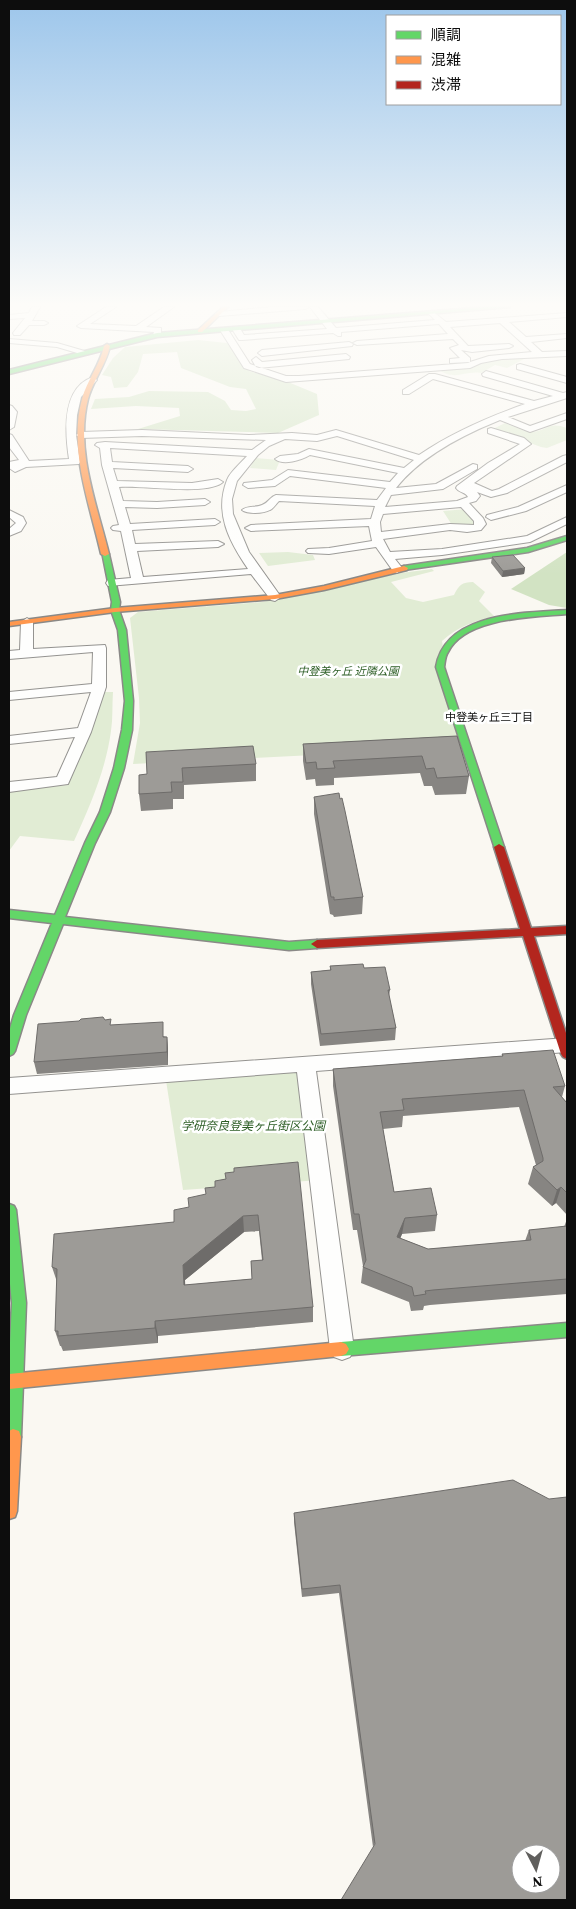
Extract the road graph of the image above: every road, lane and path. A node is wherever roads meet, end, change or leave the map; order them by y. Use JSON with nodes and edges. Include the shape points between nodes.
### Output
{"nodes":[{"id":1,"x":78,"y":396,"type":"edge"},
{"id":2,"x":86,"y":396,"type":"edge"},
{"id":3,"x":505,"y":396,"type":"edge"},
{"id":4,"x":562,"y":396,"type":"edge"},
{"id":5,"x":534,"y":404,"type":"junction"},
{"id":6,"x":9,"y":408,"type":"edge"},
{"id":7,"x":567,"y":416,"type":"edge"},
{"id":8,"x":500,"y":417,"type":"junction"},
{"id":9,"x":555,"y":420,"type":"junction"},
{"id":10,"x":567,"y":424,"type":"edge"},
{"id":11,"x":9,"y":427,"type":"edge"},
{"id":12,"x":491,"y":431,"type":"dead end"},
{"id":13,"x":9,"y":437,"type":"edge"},
{"id":14,"x":281,"y":437,"type":"junction"},
{"id":15,"x":82,"y":440,"type":"junction"},
{"id":16,"x":105,"y":445,"type":"junction"},
{"id":17,"x":253,"y":453,"type":"junction"},
{"id":18,"x":567,"y":458,"type":"edge"},
{"id":19,"x":280,"y":459,"type":"dead end"},
{"id":20,"x":421,"y":459,"type":"junction"},
{"id":21,"x":9,"y":465,"type":"edge"},
{"id":22,"x":22,"y":465,"type":"junction"},
{"id":23,"x":107,"y":465,"type":"junction"},
{"id":24,"x":476,"y":466,"type":"dead end"},
{"id":25,"x":188,"y":468,"type":"dead end"},
{"id":26,"x":403,"y":471,"type":"junction"},
{"id":27,"x":540,"y":472,"type":"junction"},
{"id":28,"x":9,"y":474,"type":"edge"},
{"id":29,"x":567,"y":481,"type":"edge"},
{"id":30,"x":218,"y":482,"type":"dead end"},
{"id":31,"x":112,"y":484,"type":"junction"},
{"id":32,"x":466,"y":484,"type":"junction"},
{"id":33,"x":248,"y":485,"type":"dead end"},
{"id":34,"x":567,"y":488,"type":"edge"},
{"id":35,"x":389,"y":489,"type":"junction"},
{"id":36,"x":205,"y":502,"type":"dead end"},
{"id":37,"x":118,"y":504,"type":"junction"},
{"id":38,"x":463,"y":504,"type":"junction"},
{"id":39,"x":247,"y":510,"type":"dead end"},
{"id":40,"x":378,"y":512,"type":"junction"},
{"id":41,"x":9,"y":514,"type":"edge"},
{"id":42,"x":490,"y":517,"type":"dead end"},
{"id":43,"x":567,"y":520,"type":"edge"},
{"id":44,"x":215,"y":522,"type":"dead end"},
{"id":45,"x":122,"y":528,"type":"junction"},
{"id":46,"x":251,"y":528,"type":"dead end"},
{"id":47,"x":9,"y":534,"type":"edge"},
{"id":48,"x":567,"y":538,"type":"edge"},
{"id":49,"x":378,"y":540,"type":"junction"},
{"id":50,"x":218,"y":544,"type":"dead end"},
{"id":51,"x":131,"y":548,"type":"junction"},
{"id":52,"x":312,"y":551,"type":"dead end"},
{"id":53,"x":388,"y":556,"type":"junction"},
{"id":54,"x":244,"y":569,"type":"dead end"},
{"id":55,"x":397,"y":569,"type":"junction"},
{"id":56,"x":137,"y":577,"type":"junction"},
{"id":57,"x":112,"y":583,"type":"junction"},
{"id":58,"x":275,"y":597,"type":"junction"},
{"id":59,"x":115,"y":610,"type":"junction"},
{"id":60,"x":567,"y":612,"type":"edge"},
{"id":61,"x":27,"y":622,"type":"junction"},
{"id":62,"x":9,"y":624,"type":"edge"},
{"id":63,"x":26,"y":654,"type":"junction"},
{"id":64,"x":9,"y":656,"type":"edge"},
{"id":65,"x":98,"y":687,"type":"junction"},
{"id":66,"x":9,"y":696,"type":"edge"},
{"id":67,"x":84,"y":732,"type":"junction"},
{"id":68,"x":9,"y":740,"type":"edge"},
{"id":69,"x":9,"y":787,"type":"edge"},
{"id":70,"x":9,"y":914,"type":"edge"},
{"id":71,"x":59,"y":919,"type":"junction"},
{"id":72,"x":567,"y":930,"type":"edge"},
{"id":73,"x":527,"y":933,"type":"junction"},
{"id":74,"x":566,"y":1048,"type":"edge"},
{"id":75,"x":9,"y":1051,"type":"edge"},
{"id":76,"x":305,"y":1063,"type":"junction"},
{"id":77,"x":9,"y":1086,"type":"edge"},
{"id":78,"x":9,"y":1210,"type":"edge"},
{"id":79,"x":567,"y":1330,"type":"edge"},
{"id":80,"x":342,"y":1349,"type":"junction"},
{"id":81,"x":12,"y":1381,"type":"edge"},
{"id":82,"x":9,"y":1511,"type":"edge"}],
"edges":[{"from":1,"to":22,"type":"street","via":[[71,433],[75,462]]},
{"from":2,"to":15,"type":"street"},
{"from":3,"to":5,"type":"street"},
{"from":4,"to":5,"type":"street"},
{"from":5,"to":8,"type":"street"},
{"from":6,"to":11,"type":"street","via":[[12,412]]},
{"from":7,"to":9,"type":"street"},
{"from":8,"to":9,"type":"street","via":[[530,429]]},
{"from":8,"to":20,"type":"street","via":[[453,439]]},
{"from":9,"to":10,"type":"street"},
{"from":12,"to":32,"type":"street","via":[[526,444]]},
{"from":13,"to":22,"type":"street","via":[[24,460]]},
{"from":14,"to":15,"type":"street","via":[[142,433]]},
{"from":14,"to":17,"type":"street"},
{"from":14,"to":20,"type":"street","via":[[322,438],[336,432]]},
{"from":15,"to":16,"type":"street"},
{"from":15,"to":57,"type":"street","via":[[84,462]]},
{"from":16,"to":17,"type":"street"},
{"from":16,"to":23,"type":"street"},
{"from":17,"to":58,"type":"street","via":[[232,480],[226,502],[238,543]]},
{"from":18,"to":27,"type":"street"},
{"from":19,"to":26,"type":"street","via":[[300,457],[309,452]]},
{"from":20,"to":26,"type":"street"},
{"from":21,"to":22,"type":"street"},
{"from":22,"to":28,"type":"street"},
{"from":23,"to":25,"type":"street"},
{"from":23,"to":31,"type":"street"},
{"from":24,"to":35,"type":"street","via":[[439,487]]},
{"from":26,"to":35,"type":"street"},
{"from":27,"to":29,"type":"street"},
{"from":27,"to":32,"type":"street","via":[[491,494]]},
{"from":30,"to":31,"type":"street","via":[[194,487]]},
{"from":31,"to":37,"type":"street"},
{"from":32,"to":38,"type":"street","via":[[461,488],[475,496]]},
{"from":33,"to":35,"type":"street","via":[[275,483],[288,473]]},
{"from":34,"to":42,"type":"street","via":[[522,509]]},
{"from":35,"to":40,"type":"street"},
{"from":36,"to":37,"type":"street","via":[[158,506]]},
{"from":37,"to":45,"type":"street"},
{"from":38,"to":40,"type":"street"},
{"from":38,"to":49,"type":"street","via":[[479,520],[477,528],[450,527]]},
{"from":39,"to":40,"type":"street","via":[[266,508],[276,498]]},
{"from":40,"to":46,"type":"street"},
{"from":40,"to":49,"type":"street"},
{"from":41,"to":47,"type":"street","via":[[21,523]]},
{"from":43,"to":53,"type":"street","via":[[530,539]]},
{"from":44,"to":45,"type":"street"},
{"from":45,"to":51,"type":"street"},
{"from":48,"to":55,"type":"street","via":[[528,550]]},
{"from":49,"to":52,"type":"street","via":[[356,550]]},
{"from":49,"to":53,"type":"street"},
{"from":50,"to":51,"type":"street"},
{"from":51,"to":56,"type":"street"},
{"from":53,"to":55,"type":"street"},
{"from":54,"to":56,"type":"street"},
{"from":55,"to":58,"type":"street"},
{"from":56,"to":57,"type":"street"},
{"from":57,"to":59,"type":"street"},
{"from":58,"to":59,"type":"street"},
{"from":59,"to":61,"type":"street"},
{"from":59,"to":71,"type":"street","via":[[122,630],[129,701],[127,730],[120,768],[105,812]]},
{"from":60,"to":73,"type":"street","via":[[474,625],[447,644],[440,659],[442,675]]},
{"from":61,"to":62,"type":"street"},
{"from":61,"to":63,"type":"street"},
{"from":63,"to":64,"type":"street"},
{"from":63,"to":65,"type":"street","via":[[100,648]]},
{"from":65,"to":66,"type":"street"},
{"from":65,"to":67,"type":"street"},
{"from":67,"to":68,"type":"street"},
{"from":67,"to":69,"type":"street","via":[[64,782]]},
{"from":70,"to":71,"type":"street"},
{"from":71,"to":73,"type":"street","via":[[289,946]]},
{"from":71,"to":75,"type":"street"},
{"from":72,"to":73,"type":"street"},
{"from":73,"to":74,"type":"street"},
{"from":74,"to":76,"type":"street"},
{"from":76,"to":77,"type":"street"},
{"from":76,"to":80,"type":"street"},
{"from":78,"to":81,"type":"street","via":[[19,1303]]},
{"from":79,"to":80,"type":"street"},
{"from":80,"to":81,"type":"street"},
{"from":81,"to":82,"type":"street"}]}
